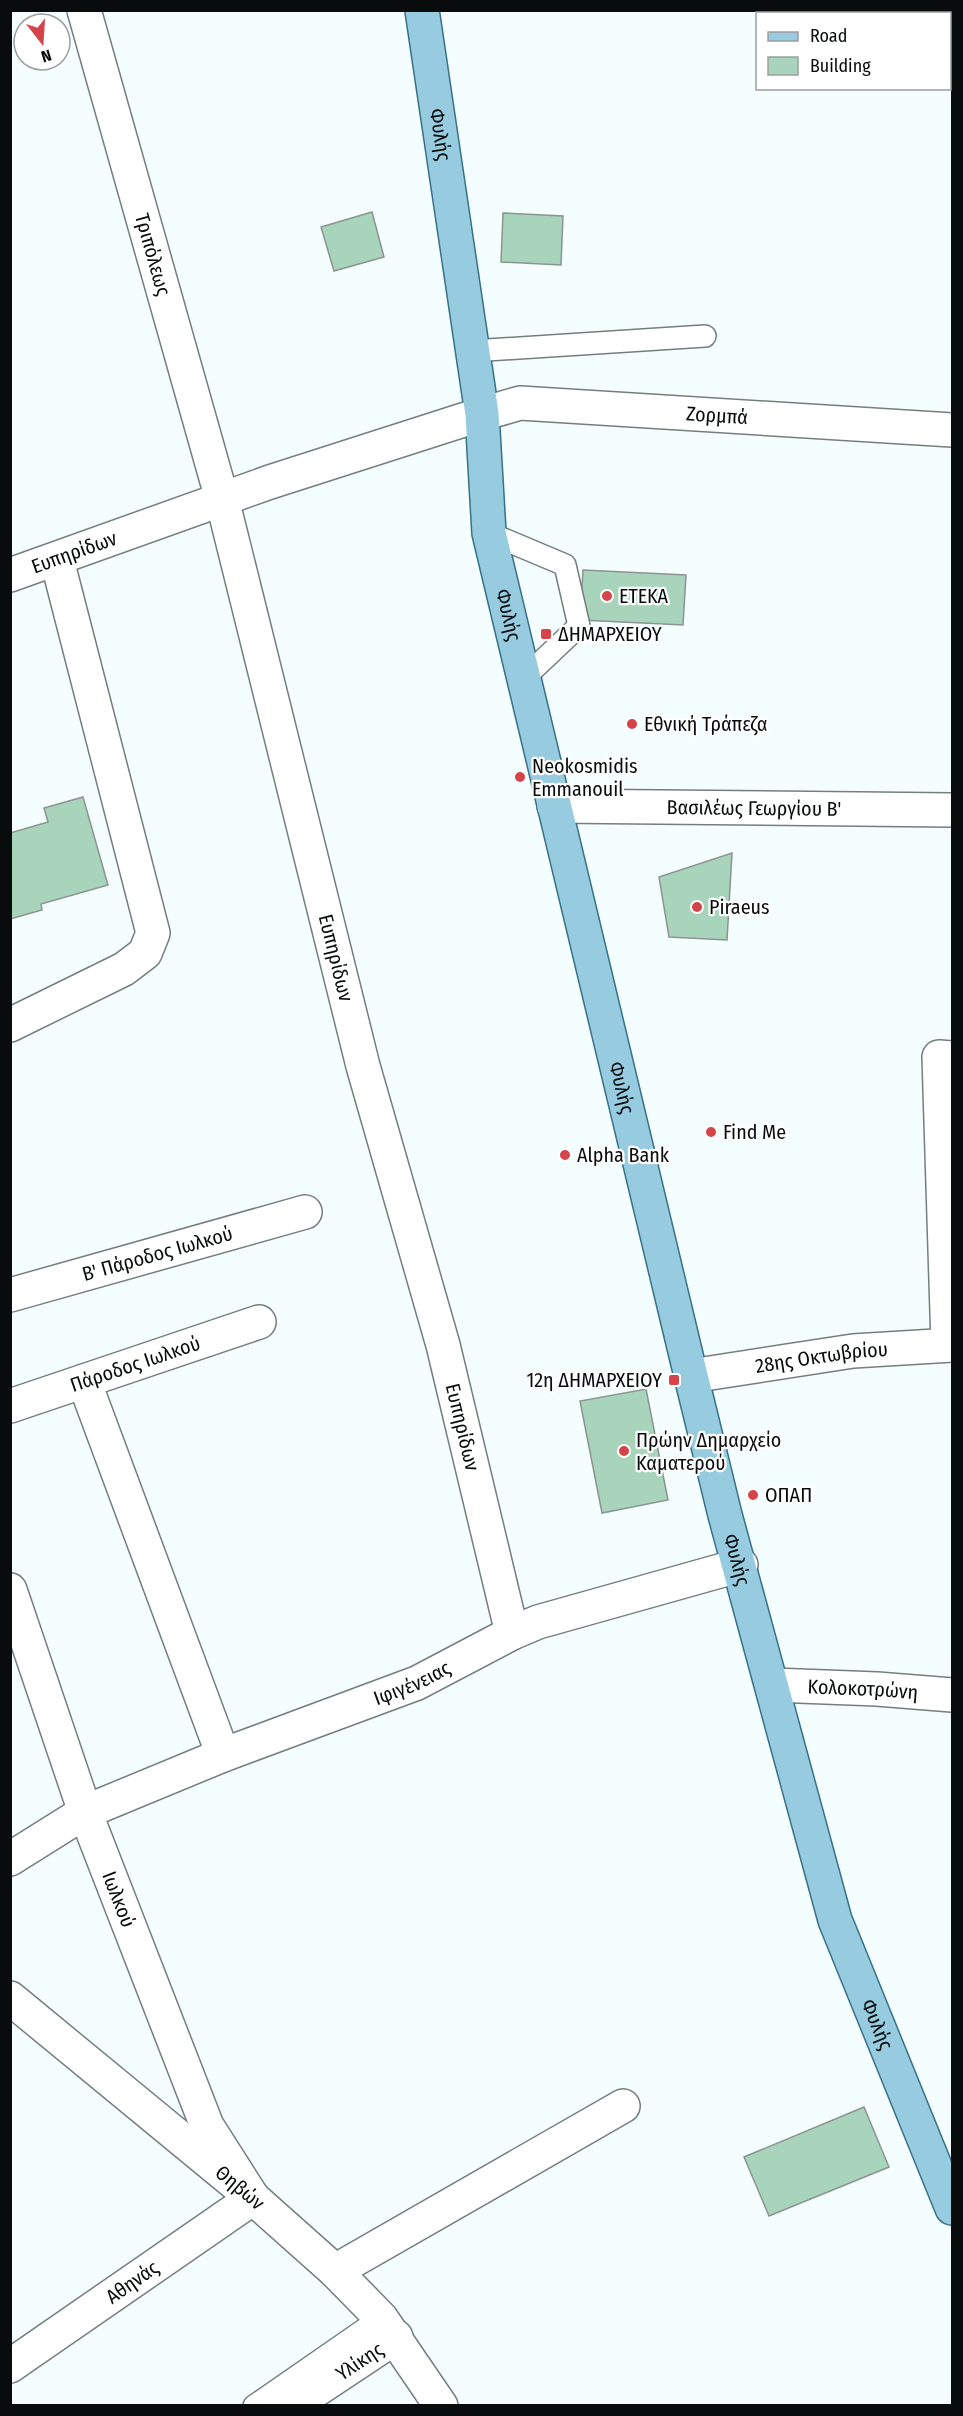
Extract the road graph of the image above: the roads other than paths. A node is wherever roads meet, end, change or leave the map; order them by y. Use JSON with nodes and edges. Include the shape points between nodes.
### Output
{"nodes":[{"id":1,"x":84,"y":10,"type":"edge"},
{"id":2,"x":422,"y":10,"type":"edge"},
{"id":3,"x":705,"y":336,"type":"dead end"},
{"id":4,"x":472,"y":351,"type":"junction"},
{"id":5,"x":482,"y":414,"type":"junction"},
{"id":6,"x":952,"y":430,"type":"edge"},
{"id":7,"x":222,"y":499,"type":"junction"},
{"id":8,"x":489,"y":533,"type":"junction"},
{"id":9,"x":57,"y":560,"type":"junction"},
{"id":10,"x":10,"y":575,"type":"edge"},
{"id":11,"x":524,"y":678,"type":"junction"},
{"id":12,"x":554,"y":806,"type":"junction"},
{"id":13,"x":952,"y":810,"type":"edge"},
{"id":14,"x":10,"y":1025,"type":"edge"},
{"id":15,"x":952,"y":1058,"type":"edge"},
{"id":16,"x":305,"y":1212,"type":"dead end"},
{"id":17,"x":10,"y":1294,"type":"edge"},
{"id":18,"x":259,"y":1322,"type":"dead end"},
{"id":19,"x":950,"y":1345,"type":"edge"},
{"id":20,"x":691,"y":1376,"type":"junction"},
{"id":21,"x":84,"y":1381,"type":"junction"},
{"id":22,"x":10,"y":1406,"type":"edge"},
{"id":23,"x":741,"y":1565,"type":"junction"},
{"id":24,"x":10,"y":1590,"type":"edge"},
{"id":25,"x":512,"y":1633,"type":"junction"},
{"id":26,"x":773,"y":1685,"type":"junction"},
{"id":27,"x":952,"y":1695,"type":"edge"},
{"id":28,"x":223,"y":1755,"type":"junction"},
{"id":29,"x":85,"y":1812,"type":"junction"},
{"id":30,"x":10,"y":1859,"type":"edge"},
{"id":31,"x":10,"y":1998,"type":"edge"},
{"id":32,"x":623,"y":2106,"type":"dead end"},
{"id":33,"x":253,"y":2198,"type":"junction"},
{"id":34,"x":952,"y":2208,"type":"edge"},
{"id":35,"x":335,"y":2271,"type":"junction"},
{"id":36,"x":389,"y":2328,"type":"junction"},
{"id":37,"x":10,"y":2366,"type":"edge"},
{"id":38,"x":254,"y":2406,"type":"edge"},
{"id":39,"x":292,"y":2406,"type":"edge"},
{"id":40,"x":441,"y":2406,"type":"edge"}],
"edges":[{"from":1,"to":7,"type":"street","name":"Τριπόλεως"},
{"from":2,"to":4,"type":"main road","name":"Φυλής"},
{"from":3,"to":4,"type":"lane"},
{"from":4,"to":5,"type":"main road","name":"Φυλής"},
{"from":5,"to":6,"type":"street","name":"Ζορμπά","via":[[520,403]]},
{"from":5,"to":7,"type":"street","name":"Ζορμπά"},
{"from":5,"to":8,"type":"main road","name":"Φυλής"},
{"from":7,"to":9,"type":"street","name":"Ευπηρίδων"},
{"from":7,"to":25,"type":"street","name":"Ευπηρίδων","via":[[363,1066],[443,1345]]},
{"from":8,"to":11,"type":"main road","name":"Φυλής"},
{"from":8,"to":11,"type":"lane","via":[[565,565],[579,626]]},
{"from":9,"to":10,"type":"street","name":"Ευπηρίδων"},
{"from":9,"to":14,"type":"street","via":[[153,933],[145,953],[124,969]]},
{"from":11,"to":12,"type":"main road","name":"Φυλής"},
{"from":12,"to":13,"type":"street","name":"Βασιλέως Γεωργίου Β'"},
{"from":12,"to":20,"type":"main road","name":"Φυλής"},
{"from":15,"to":19,"type":"street","via":[[939,1058]]},
{"from":16,"to":17,"type":"street","name":"Β' Πάροδος Ιωλκού"},
{"from":18,"to":21,"type":"street","name":"Πάροδος Ιωλκού"},
{"from":19,"to":20,"type":"street","name":"28ης Οκτωβρίου","via":[[853,1351]]},
{"from":20,"to":23,"type":"main road","name":"Φυλής"},
{"from":21,"to":22,"type":"street","name":"Πάροδος Ιωλκού"},
{"from":21,"to":28,"type":"street"},
{"from":23,"to":25,"type":"street","name":"Ιφιγένειας","via":[[560,1615]]},
{"from":23,"to":26,"type":"main road","name":"Φυλής"},
{"from":24,"to":29,"type":"street","name":"Ιωλκού"},
{"from":25,"to":28,"type":"street","name":"Ιφιγένειας","via":[[417,1683]]},
{"from":26,"to":27,"type":"street","name":"Κολοκοτρώνη"},
{"from":26,"to":34,"type":"main road","name":"Φυλής","via":[[835,1920]]},
{"from":28,"to":29,"type":"street","name":"Ιφιγένειας"},
{"from":29,"to":30,"type":"street","name":"Ιφιγένειας"},
{"from":29,"to":33,"type":"street","name":"Ιωλκού","via":[[207,2126]]},
{"from":31,"to":33,"type":"street","name":"Θηβών"},
{"from":32,"to":35,"type":"street"},
{"from":33,"to":35,"type":"street","name":"Θηβών"},
{"from":33,"to":37,"type":"street","name":"Αθηνάς"},
{"from":35,"to":36,"type":"street","name":"Θηβών"},
{"from":36,"to":38,"type":"lane"},
{"from":36,"to":39,"type":"street","name":"Υλίκης"},
{"from":36,"to":40,"type":"street","name":"Θηβών"}]}
